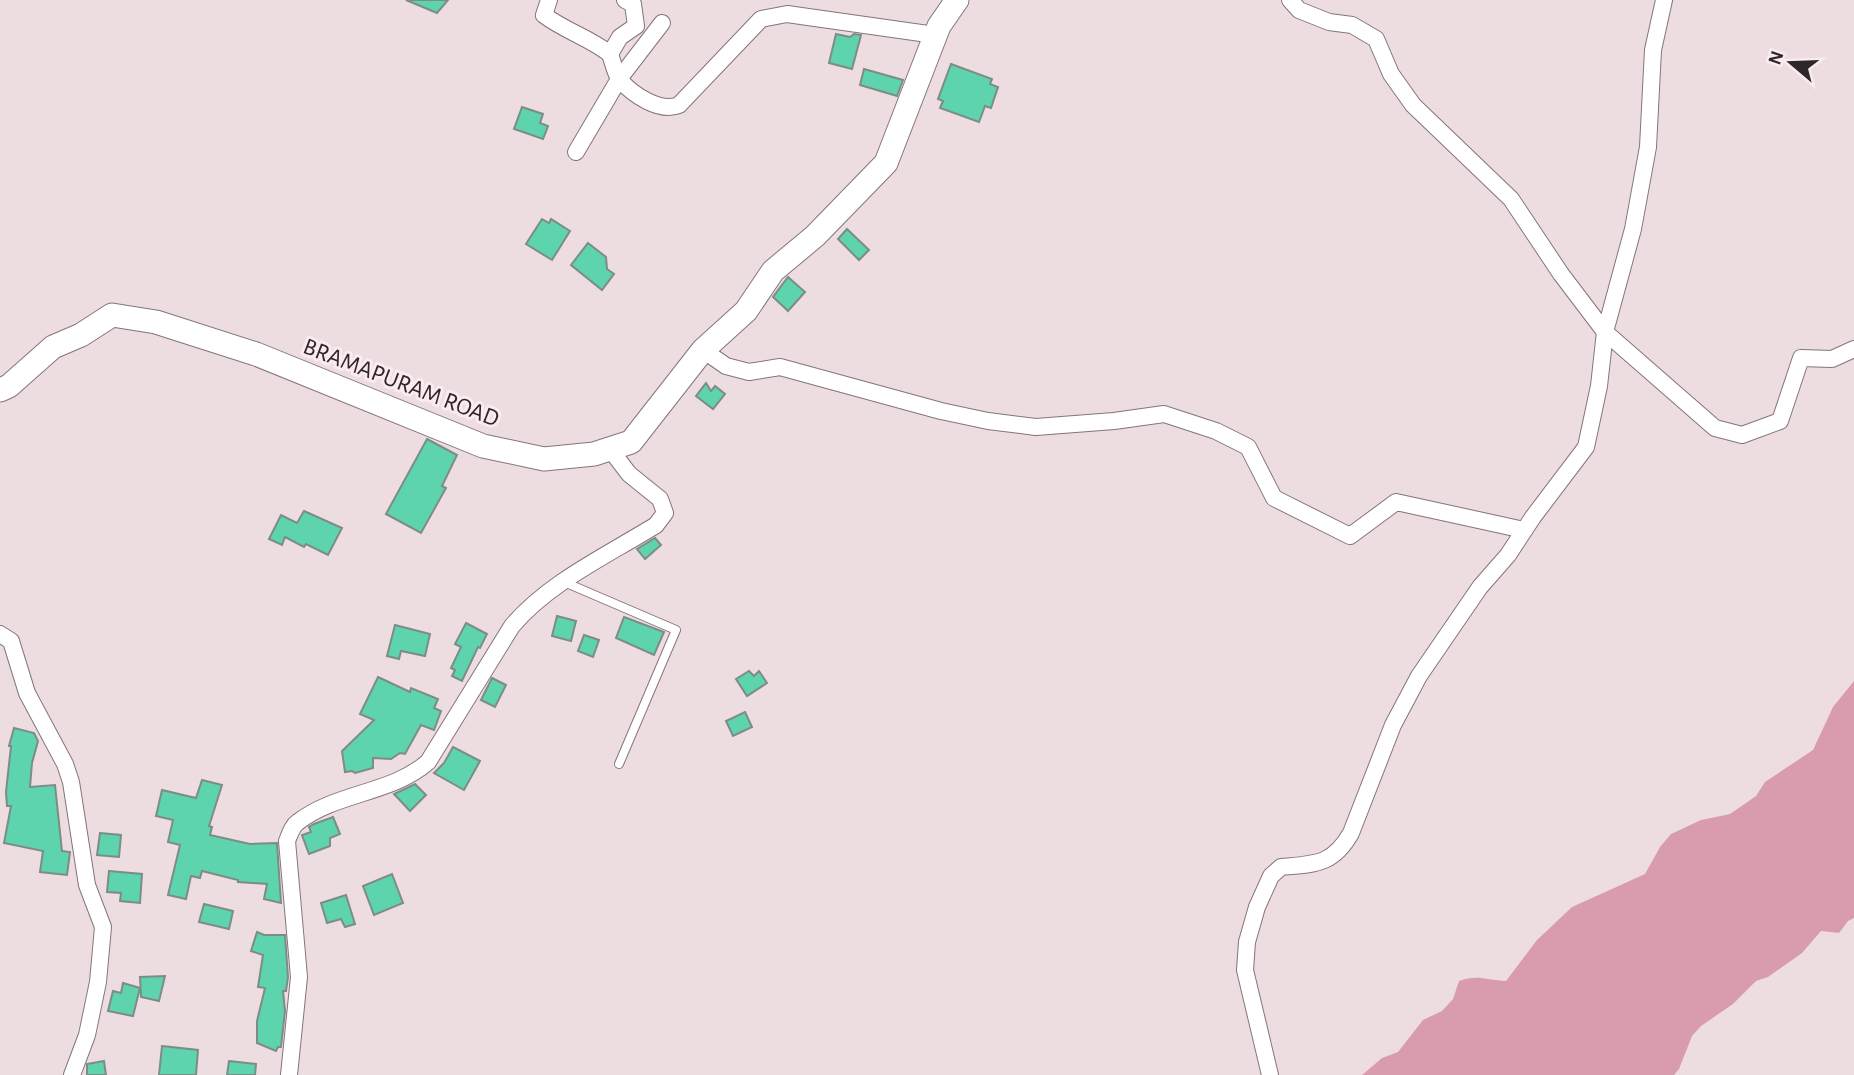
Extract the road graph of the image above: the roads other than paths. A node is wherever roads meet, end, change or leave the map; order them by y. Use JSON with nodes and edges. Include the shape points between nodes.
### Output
{"nodes":[{"id":1,"x":550,"y":0,"type":"edge"},
{"id":2,"x":625,"y":0,"type":"edge"},
{"id":3,"x":957,"y":0,"type":"edge"},
{"id":4,"x":1290,"y":0,"type":"edge"},
{"id":5,"x":1664,"y":0,"type":"edge"},
{"id":6,"x":663,"y":23,"type":"dead end"},
{"id":7,"x":935,"y":35,"type":"junction"},
{"id":8,"x":610,"y":54,"type":"junction"},
{"id":9,"x":619,"y":79,"type":"junction"},
{"id":10,"x":576,"y":152,"type":"dead end"},
{"id":11,"x":1605,"y":332,"type":"junction"},
{"id":12,"x":1854,"y":349,"type":"edge"},
{"id":13,"x":703,"y":350,"type":"junction"},
{"id":14,"x":0,"y":390,"type":"edge"},
{"id":15,"x":610,"y":449,"type":"junction"},
{"id":16,"x":1524,"y":530,"type":"junction"},
{"id":17,"x":564,"y":582,"type":"junction"},
{"id":18,"x":0,"y":634,"type":"edge"},
{"id":19,"x":619,"y":764,"type":"dead end"},
{"id":20,"x":72,"y":1075,"type":"edge"},
{"id":21,"x":289,"y":1075,"type":"edge"},
{"id":22,"x":1270,"y":1075,"type":"edge"}],
"edges":[{"from":1,"to":8,"type":"street","via":[[544,15]]},
{"from":2,"to":8,"type":"street","via":[[633,4],[636,26],[620,37]]},
{"from":3,"to":7,"type":"street","name":"BRAMAPURAM ROAD"},
{"from":4,"to":11,"type":"street","via":[[1299,10],[1352,25],[1376,39],[1391,75],[1413,105],[1511,199]]},
{"from":5,"to":11,"type":"street","via":[[1653,50],[1648,146],[1635,218]]},
{"from":6,"to":9,"type":"street"},
{"from":7,"to":9,"type":"street","via":[[787,14],[761,19],[672,108],[654,105]]},
{"from":7,"to":13,"type":"street","name":"BRAMAPURAM ROAD","via":[[886,163],[774,271],[746,311]]},
{"from":8,"to":9,"type":"street"},
{"from":9,"to":10,"type":"street"},
{"from":11,"to":12,"type":"street","via":[[1715,428],[1742,435],[1780,421],[1801,359],[1832,359]]},
{"from":11,"to":16,"type":"street","via":[[1586,447]]},
{"from":13,"to":15,"type":"street","name":"BRAMAPURAM ROAD","via":[[631,442]]},
{"from":13,"to":16,"type":"street","via":[[726,366],[749,372],[780,367],[988,421],[1036,427],[1164,414],[1248,447],[1274,498],[1349,536],[1396,502]]},
{"from":14,"to":15,"type":"street","name":"BRAMAPURAM ROAD","via":[[53,347],[112,315],[156,322],[256,354],[483,446],[544,459]]},
{"from":15,"to":17,"type":"street","via":[[628,474],[660,499],[665,513],[656,525]]},
{"from":16,"to":22,"type":"street","via":[[1419,676],[1393,725],[1344,846],[1326,861],[1281,867],[1271,876],[1257,906],[1245,970]]},
{"from":17,"to":19,"type":"lane","via":[[676,630]]},
{"from":17,"to":21,"type":"street","via":[[512,626],[428,762],[413,775],[325,806],[296,823],[287,841],[299,977]]},
{"from":18,"to":20,"type":"street","via":[[11,641],[27,693],[65,764],[86,886],[103,927],[87,1035]]}]}
